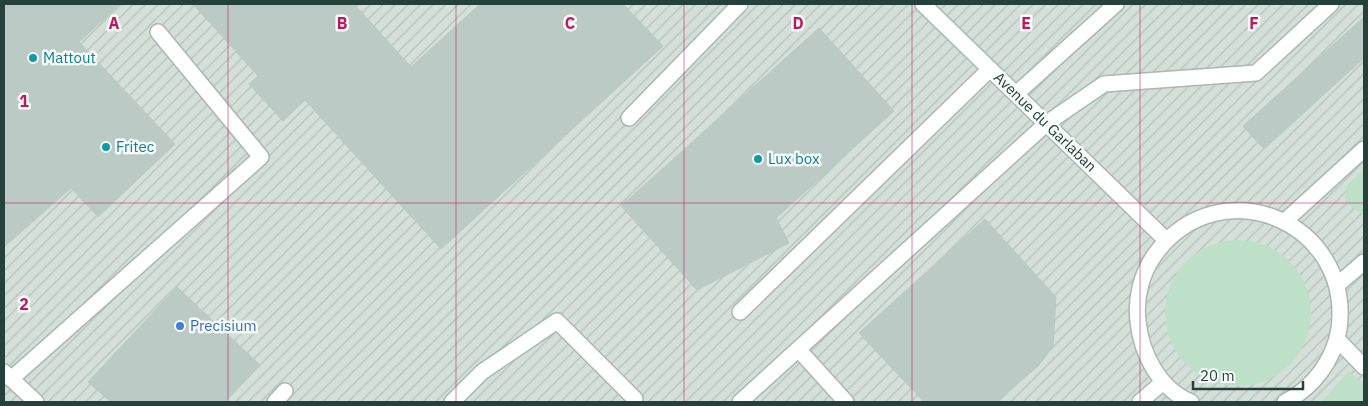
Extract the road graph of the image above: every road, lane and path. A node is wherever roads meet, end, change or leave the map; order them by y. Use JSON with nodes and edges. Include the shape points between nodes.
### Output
{"nodes":[{"id":1,"x":740,"y":4,"type":"edge"},
{"id":2,"x":923,"y":4,"type":"edge"},
{"id":3,"x":1116,"y":4,"type":"edge"},
{"id":4,"x":1331,"y":4,"type":"edge"},
{"id":5,"x":158,"y":32,"type":"dead end"},
{"id":6,"x":990,"y":69,"type":"junction"},
{"id":7,"x":1016,"y":94,"type":"junction"},
{"id":8,"x":629,"y":118,"type":"dead end"},
{"id":9,"x":1047,"y":123,"type":"junction"},
{"id":10,"x":1364,"y":149,"type":"edge"},
{"id":11,"x":1285,"y":221,"type":"junction"},
{"id":12,"x":1166,"y":240,"type":"junction"},
{"id":13,"x":1364,"y":262,"type":"edge"},
{"id":14,"x":1337,"y":285,"type":"junction"},
{"id":15,"x":740,"y":312,"type":"dead end"},
{"id":16,"x":1337,"y":339,"type":"junction"},
{"id":17,"x":798,"y":349,"type":"junction"},
{"id":18,"x":1364,"y":367,"type":"edge"},
{"id":19,"x":8,"y":375,"type":"edge"},
{"id":20,"x":1163,"y":382,"type":"junction"},
{"id":21,"x":635,"y":399,"type":"dead end"},
{"id":22,"x":36,"y":402,"type":"edge"},
{"id":23,"x":452,"y":402,"type":"edge"},
{"id":24,"x":740,"y":402,"type":"edge"},
{"id":25,"x":846,"y":402,"type":"edge"},
{"id":26,"x":1140,"y":402,"type":"edge"},
{"id":27,"x":1191,"y":402,"type":"edge"},
{"id":28,"x":1285,"y":402,"type":"edge"}],
"edges":[{"from":1,"to":8,"type":"street"},
{"from":2,"to":6,"type":"street","name":"Avenue du Garlaban"},
{"from":3,"to":7,"type":"street"},
{"from":4,"to":9,"type":"street","via":[[1256,73],[1104,84]]},
{"from":5,"to":19,"type":"street","via":[[261,157]]},
{"from":6,"to":7,"type":"street","name":"Avenue du Garlaban"},
{"from":6,"to":15,"type":"street"},
{"from":7,"to":9,"type":"street","name":"Avenue du Garlaban"},
{"from":9,"to":12,"type":"street","name":"Avenue du Garlaban"},
{"from":9,"to":17,"type":"street"},
{"from":10,"to":11,"type":"street"},
{"from":11,"to":12,"type":"street","via":[[1261,212],[1210,214],[1186,224]]},
{"from":11,"to":14,"type":"street","via":[[1308,237],[1326,259]]},
{"from":12,"to":20,"type":"street","via":[[1150,261],[1140,285],[1137,311],[1139,337],[1148,361]]},
{"from":13,"to":14,"type":"street"},
{"from":14,"to":16,"type":"street","via":[[1341,312]]},
{"from":16,"to":18,"type":"street"},
{"from":16,"to":28,"type":"street","via":[[1328,362],[1314,382]]},
{"from":17,"to":24,"type":"street"},
{"from":17,"to":25,"type":"street"},
{"from":19,"to":22,"type":"street"},
{"from":20,"to":26,"type":"street"},
{"from":20,"to":27,"type":"street"},
{"from":21,"to":23,"type":"street","via":[[557,321],[482,372]]}]}
